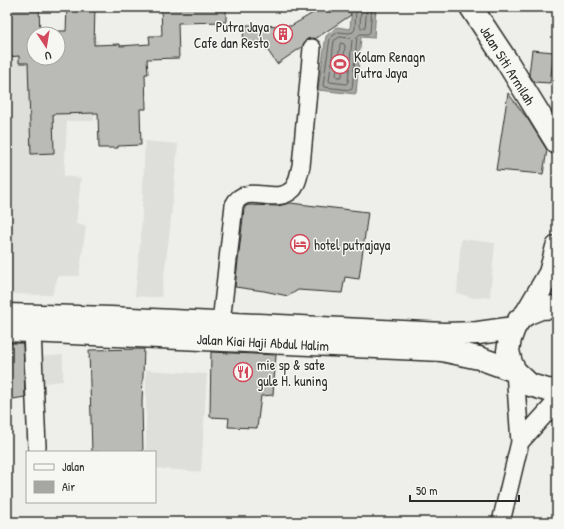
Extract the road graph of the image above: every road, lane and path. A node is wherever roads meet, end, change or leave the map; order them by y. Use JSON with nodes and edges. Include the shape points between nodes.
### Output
{"nodes":[{"id":1,"x":471,"y":7,"type":"edge"},
{"id":2,"x":312,"y":48,"type":"dead end"},
{"id":3,"x":557,"y":143,"type":"edge"},
{"id":4,"x":557,"y":247,"type":"edge"},
{"id":5,"x":557,"y":307,"type":"edge"},
{"id":6,"x":7,"y":315,"type":"edge"},
{"id":7,"x":520,"y":321,"type":"junction"},
{"id":8,"x":220,"y":323,"type":"junction"},
{"id":9,"x":7,"y":330,"type":"edge"},
{"id":10,"x":32,"y":331,"type":"junction"},
{"id":11,"x":515,"y":371,"type":"junction"},
{"id":12,"x":557,"y":389,"type":"edge"},
{"id":13,"x":557,"y":401,"type":"edge"},
{"id":14,"x":520,"y":442,"type":"junction"},
{"id":15,"x":37,"y":447,"type":"dead end"},
{"id":16,"x":501,"y":522,"type":"edge"}],
"edges":[{"from":1,"to":3,"type":"main road","name":"Jalan Siti Armilah"},
{"from":2,"to":8,"type":"street","via":[[298,179],[293,188],[278,197],[249,194],[236,200]]},
{"from":4,"to":7,"type":"main road","via":[[550,273]]},
{"from":5,"to":7,"type":"main road","name":"Jalan Kiai Haji Abdul Halim","via":[[541,308]]},
{"from":6,"to":8,"type":"main road","name":"Jalan Kiai Haji Abdul Halim"},
{"from":7,"to":8,"type":"main road","name":"Jalan Kiai Haji Abdul Halim","via":[[478,334]]},
{"from":7,"to":11,"type":"main road","via":[[510,339],[508,351]]},
{"from":9,"to":10,"type":"main road","name":"Jalan Kiai Haji Abdul Halim"},
{"from":10,"to":11,"type":"main road","name":"Jalan Kiai Haji Abdul Halim","via":[[442,350],[479,358]]},
{"from":10,"to":15,"type":"street"},
{"from":11,"to":12,"type":"main road","via":[[530,385]]},
{"from":11,"to":14,"type":"street"},
{"from":13,"to":14,"type":"street"},
{"from":14,"to":16,"type":"street"}]}
